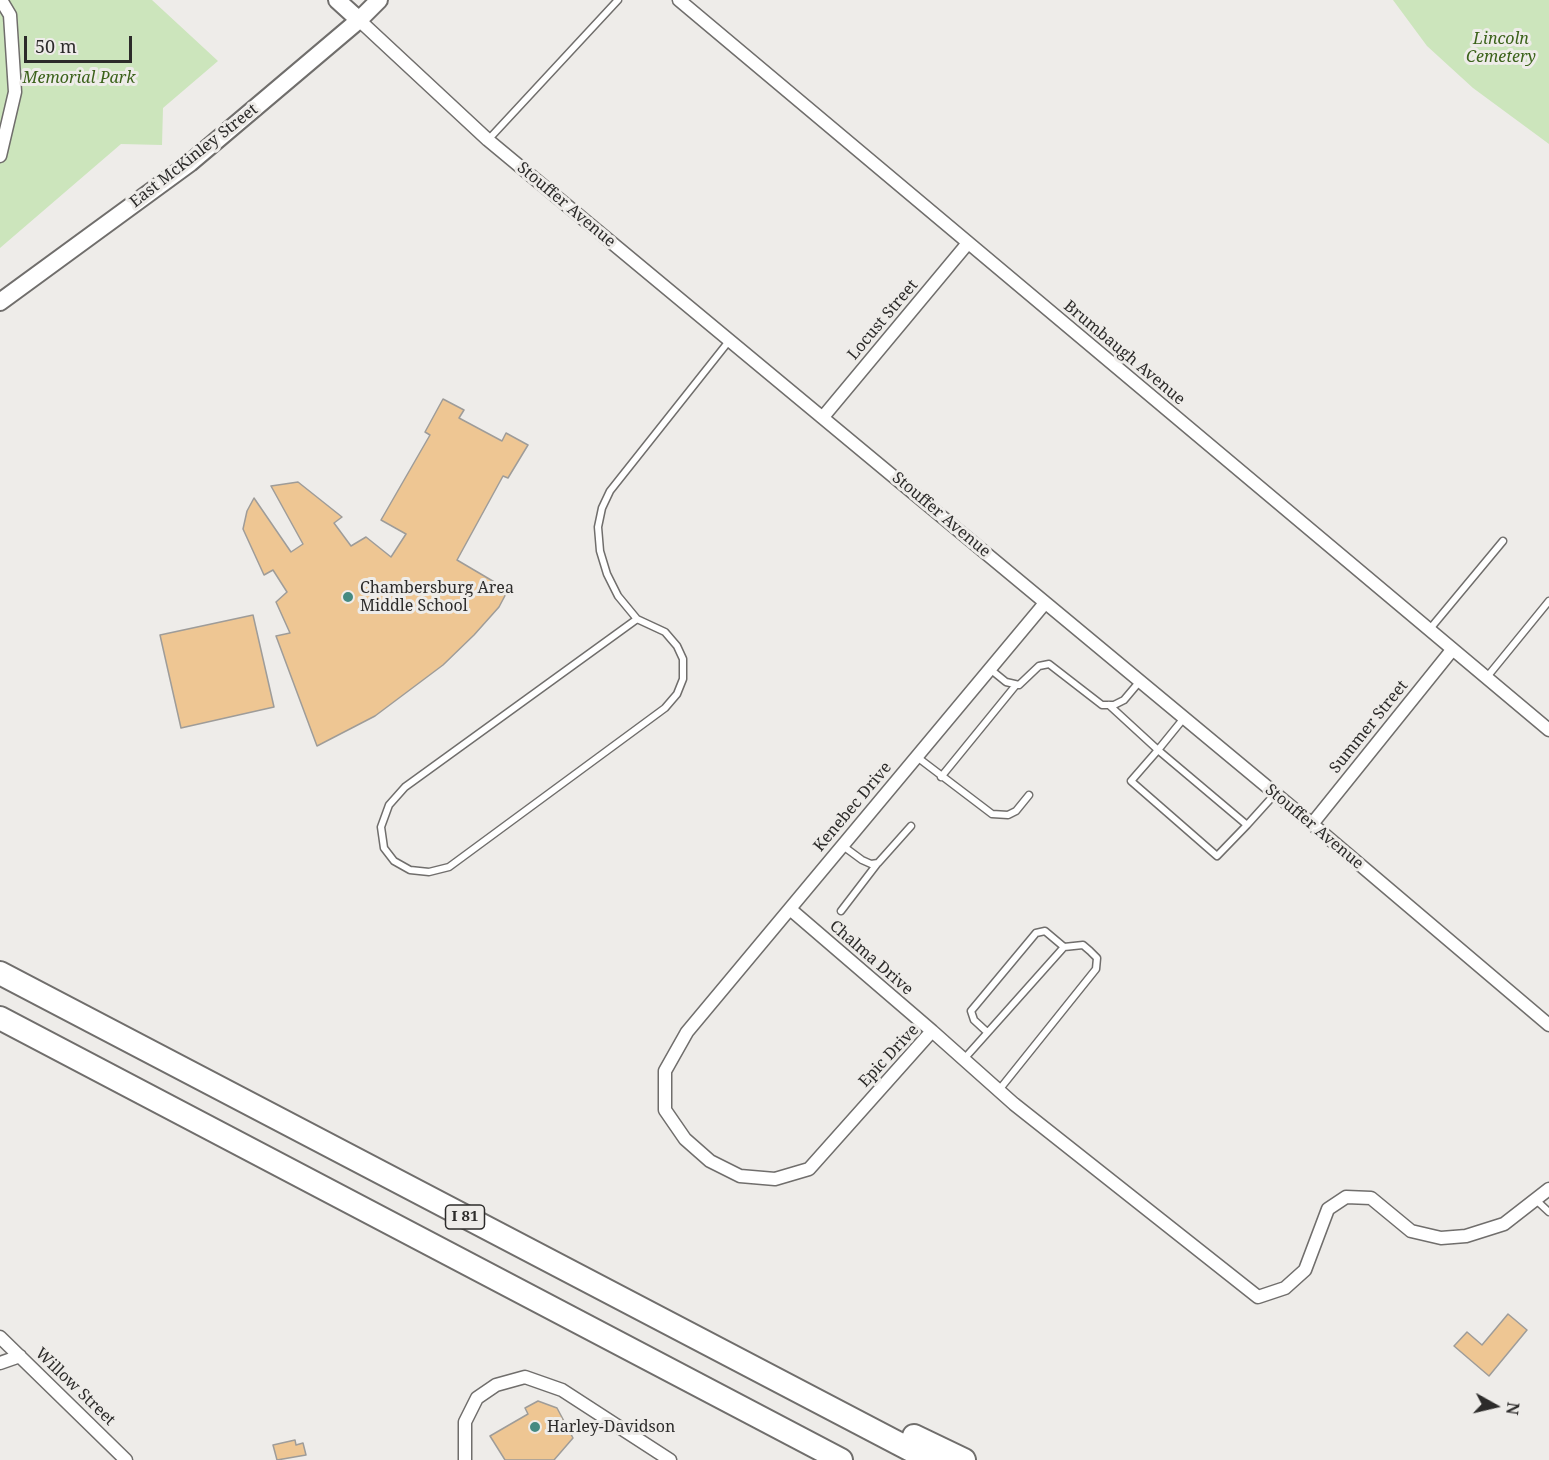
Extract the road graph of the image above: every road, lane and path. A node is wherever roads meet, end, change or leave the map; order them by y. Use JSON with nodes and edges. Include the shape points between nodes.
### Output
{"nodes":[{"id":1,"x":2,"y":0,"type":"edge"},
{"id":2,"x":337,"y":0,"type":"edge"},
{"id":3,"x":379,"y":0,"type":"edge"},
{"id":4,"x":618,"y":0,"type":"edge"},
{"id":5,"x":679,"y":0,"type":"edge"},
{"id":6,"x":359,"y":20,"type":"junction"},
{"id":7,"x":488,"y":140,"type":"junction"},
{"id":8,"x":0,"y":156,"type":"edge"},
{"id":9,"x":968,"y":243,"type":"junction"},
{"id":10,"x":0,"y":302,"type":"edge"},
{"id":11,"x":729,"y":340,"type":"junction"},
{"id":12,"x":823,"y":417,"type":"junction"},
{"id":13,"x":1503,"y":541,"type":"dead end"},
{"id":14,"x":1549,"y":601,"type":"edge"},
{"id":15,"x":1045,"y":603,"type":"junction"},
{"id":16,"x":637,"y":619,"type":"junction"},
{"id":17,"x":1429,"y":630,"type":"junction"},
{"id":18,"x":1452,"y":650,"type":"junction"},
{"id":19,"x":990,"y":669,"type":"junction"},
{"id":20,"x":1486,"y":678,"type":"junction"},
{"id":21,"x":1140,"y":681,"type":"junction"},
{"id":22,"x":1017,"y":685,"type":"junction"},
{"id":23,"x":1109,"y":705,"type":"junction"},
{"id":24,"x":1184,"y":718,"type":"junction"},
{"id":25,"x":1549,"y":730,"type":"edge"},
{"id":26,"x":1158,"y":750,"type":"junction"},
{"id":27,"x":916,"y":757,"type":"junction"},
{"id":28,"x":941,"y":777,"type":"junction"},
{"id":29,"x":1275,"y":794,"type":"junction"},
{"id":30,"x":1029,"y":795,"type":"dead end"},
{"id":31,"x":1312,"y":824,"type":"junction"},
{"id":32,"x":1247,"y":825,"type":"junction"},
{"id":33,"x":911,"y":826,"type":"dead end"},
{"id":34,"x":843,"y":845,"type":"junction"},
{"id":35,"x":878,"y":863,"type":"junction"},
{"id":36,"x":790,"y":909,"type":"junction"},
{"id":37,"x":841,"y":911,"type":"dead end"},
{"id":38,"x":1064,"y":947,"type":"junction"},
{"id":39,"x":0,"y":973,"type":"edge"},
{"id":40,"x":0,"y":1018,"type":"edge"},
{"id":41,"x":1549,"y":1025,"type":"edge"},
{"id":42,"x":932,"y":1031,"type":"junction"},
{"id":43,"x":687,"y":1032,"type":"joint"},
{"id":44,"x":987,"y":1032,"type":"junction"},
{"id":45,"x":964,"y":1059,"type":"junction"},
{"id":46,"x":999,"y":1091,"type":"junction"},
{"id":47,"x":1549,"y":1189,"type":"edge"},
{"id":48,"x":1536,"y":1200,"type":"junction"},
{"id":49,"x":1549,"y":1212,"type":"edge"},
{"id":50,"x":0,"y":1337,"type":"edge"},
{"id":51,"x":628,"y":1349,"type":"junction"},
{"id":52,"x":20,"y":1356,"type":"junction"},
{"id":53,"x":741,"y":1361,"type":"junction"},
{"id":54,"x":0,"y":1363,"type":"edge"},
{"id":55,"x":126,"y":1460,"type":"edge"},
{"id":56,"x":465,"y":1460,"type":"edge"},
{"id":57,"x":670,"y":1460,"type":"edge"},
{"id":58,"x":816,"y":1460,"type":"edge"},
{"id":59,"x":842,"y":1460,"type":"edge"},
{"id":60,"x":930,"y":1460,"type":"edge"},
{"id":61,"x":964,"y":1460,"type":"edge"}],
"edges":[{"from":1,"to":8,"type":"street","via":[[10,15],[15,92]]},
{"from":2,"to":6,"type":"street","name":"Stouffer Avenue"},
{"from":3,"to":6,"type":"street","name":"East McKinley Street"},
{"from":4,"to":7,"type":"lane"},
{"from":5,"to":9,"type":"street","name":"Brumbaugh Avenue"},
{"from":6,"to":7,"type":"street","name":"Stouffer Avenue"},
{"from":6,"to":10,"type":"street","name":"East McKinley Street","via":[[190,164]]},
{"from":7,"to":11,"type":"street","name":"Stouffer Avenue"},
{"from":9,"to":12,"type":"street","name":"Locust Street"},
{"from":9,"to":17,"type":"street","name":"Brumbaugh Avenue"},
{"from":11,"to":12,"type":"street","name":"Stouffer Avenue"},
{"from":11,"to":16,"type":"lane","via":[[610,491],[602,508],[598,527],[607,574],[618,596]]},
{"from":12,"to":15,"type":"street","name":"Stouffer Avenue"},
{"from":13,"to":17,"type":"lane"},
{"from":14,"to":20,"type":"lane"},
{"from":15,"to":19,"type":"street","name":"Kenebec Drive"},
{"from":15,"to":21,"type":"street","name":"Stouffer Avenue"},
{"from":16,"to":16,"type":"lane","via":[[665,632],[683,659],[683,679],[665,708],[449,867],[429,872],[410,870],[394,861],[384,848],[381,827],[389,805],[405,787]]},
{"from":17,"to":18,"type":"street","name":"Brumbaugh Avenue"},
{"from":18,"to":20,"type":"street","name":"Brumbaugh Avenue"},
{"from":18,"to":31,"type":"street","name":"Summer Street"},
{"from":19,"to":22,"type":"lane","via":[[1006,682]]},
{"from":19,"to":27,"type":"street","name":"Kenebec Drive"},
{"from":20,"to":25,"type":"street","name":"Brumbaugh Avenue"},
{"from":21,"to":23,"type":"lane","via":[[1124,700]]},
{"from":21,"to":24,"type":"street","name":"Stouffer Avenue"},
{"from":22,"to":23,"type":"lane","via":[[1039,666],[1049,664],[1102,705]]},
{"from":22,"to":28,"type":"lane"},
{"from":23,"to":26,"type":"lane"},
{"from":24,"to":26,"type":"lane"},
{"from":24,"to":29,"type":"street","name":"Stouffer Avenue"},
{"from":26,"to":32,"type":"lane"},
{"from":26,"to":32,"type":"lane","via":[[1131,781],[1217,856]]},
{"from":27,"to":28,"type":"lane"},
{"from":27,"to":34,"type":"street","name":"Kenebec Drive"},
{"from":28,"to":30,"type":"lane","via":[[992,814],[1016,811]]},
{"from":29,"to":31,"type":"street","name":"Stouffer Avenue"},
{"from":29,"to":32,"type":"lane"},
{"from":31,"to":41,"type":"street","name":"Stouffer Avenue"},
{"from":33,"to":35,"type":"lane"},
{"from":34,"to":35,"type":"lane","via":[[862,860]]},
{"from":34,"to":36,"type":"street","name":"Kenebec Drive"},
{"from":35,"to":37,"type":"lane"},
{"from":36,"to":42,"type":"street","name":"Chalma Drive"},
{"from":36,"to":43,"type":"street","name":"Kenebec Drive"},
{"from":38,"to":44,"type":"lane"},
{"from":38,"to":44,"type":"lane","via":[[1045,931],[1036,933],[971,1011],[974,1020]]},
{"from":38,"to":46,"type":"lane","via":[[1083,945],[1097,958],[1096,969]]},
{"from":39,"to":53,"type":"highway","number":"I 81"},
{"from":40,"to":51,"type":"highway","number":"I 81"},
{"from":42,"to":43,"type":"street","name":"Epic Drive","via":[[809,1169],[776,1179],[741,1176],[710,1161],[685,1139],[665,1110],[665,1071]]},
{"from":42,"to":45,"type":"street","name":"Epic Drive"},
{"from":44,"to":45,"type":"lane"},
{"from":45,"to":46,"type":"street","name":"Epic Drive"},
{"from":46,"to":48,"type":"street","name":"Epic Drive","via":[[1258,1297],[1286,1288],[1305,1270],[1328,1209],[1346,1197],[1371,1198],[1410,1231],[1441,1238],[1466,1236],[1504,1224]]},
{"from":47,"to":48,"type":"street"},
{"from":48,"to":49,"type":"lane"},
{"from":50,"to":52,"type":"street","name":"Willow Street"},
{"from":51,"to":58,"type":"highway","via":[[689,1391]]},
{"from":51,"to":59,"type":"highway","number":"I 81"},
{"from":52,"to":54,"type":"street"},
{"from":52,"to":55,"type":"street","name":"Willow Street"},
{"from":53,"to":60,"type":"highway","number":"I 81"},
{"from":53,"to":61,"type":"highway","via":[[772,1366]]},
{"from":56,"to":57,"type":"street","via":[[465,1422],[477,1398],[496,1385],[525,1377],[562,1390]]}]}
